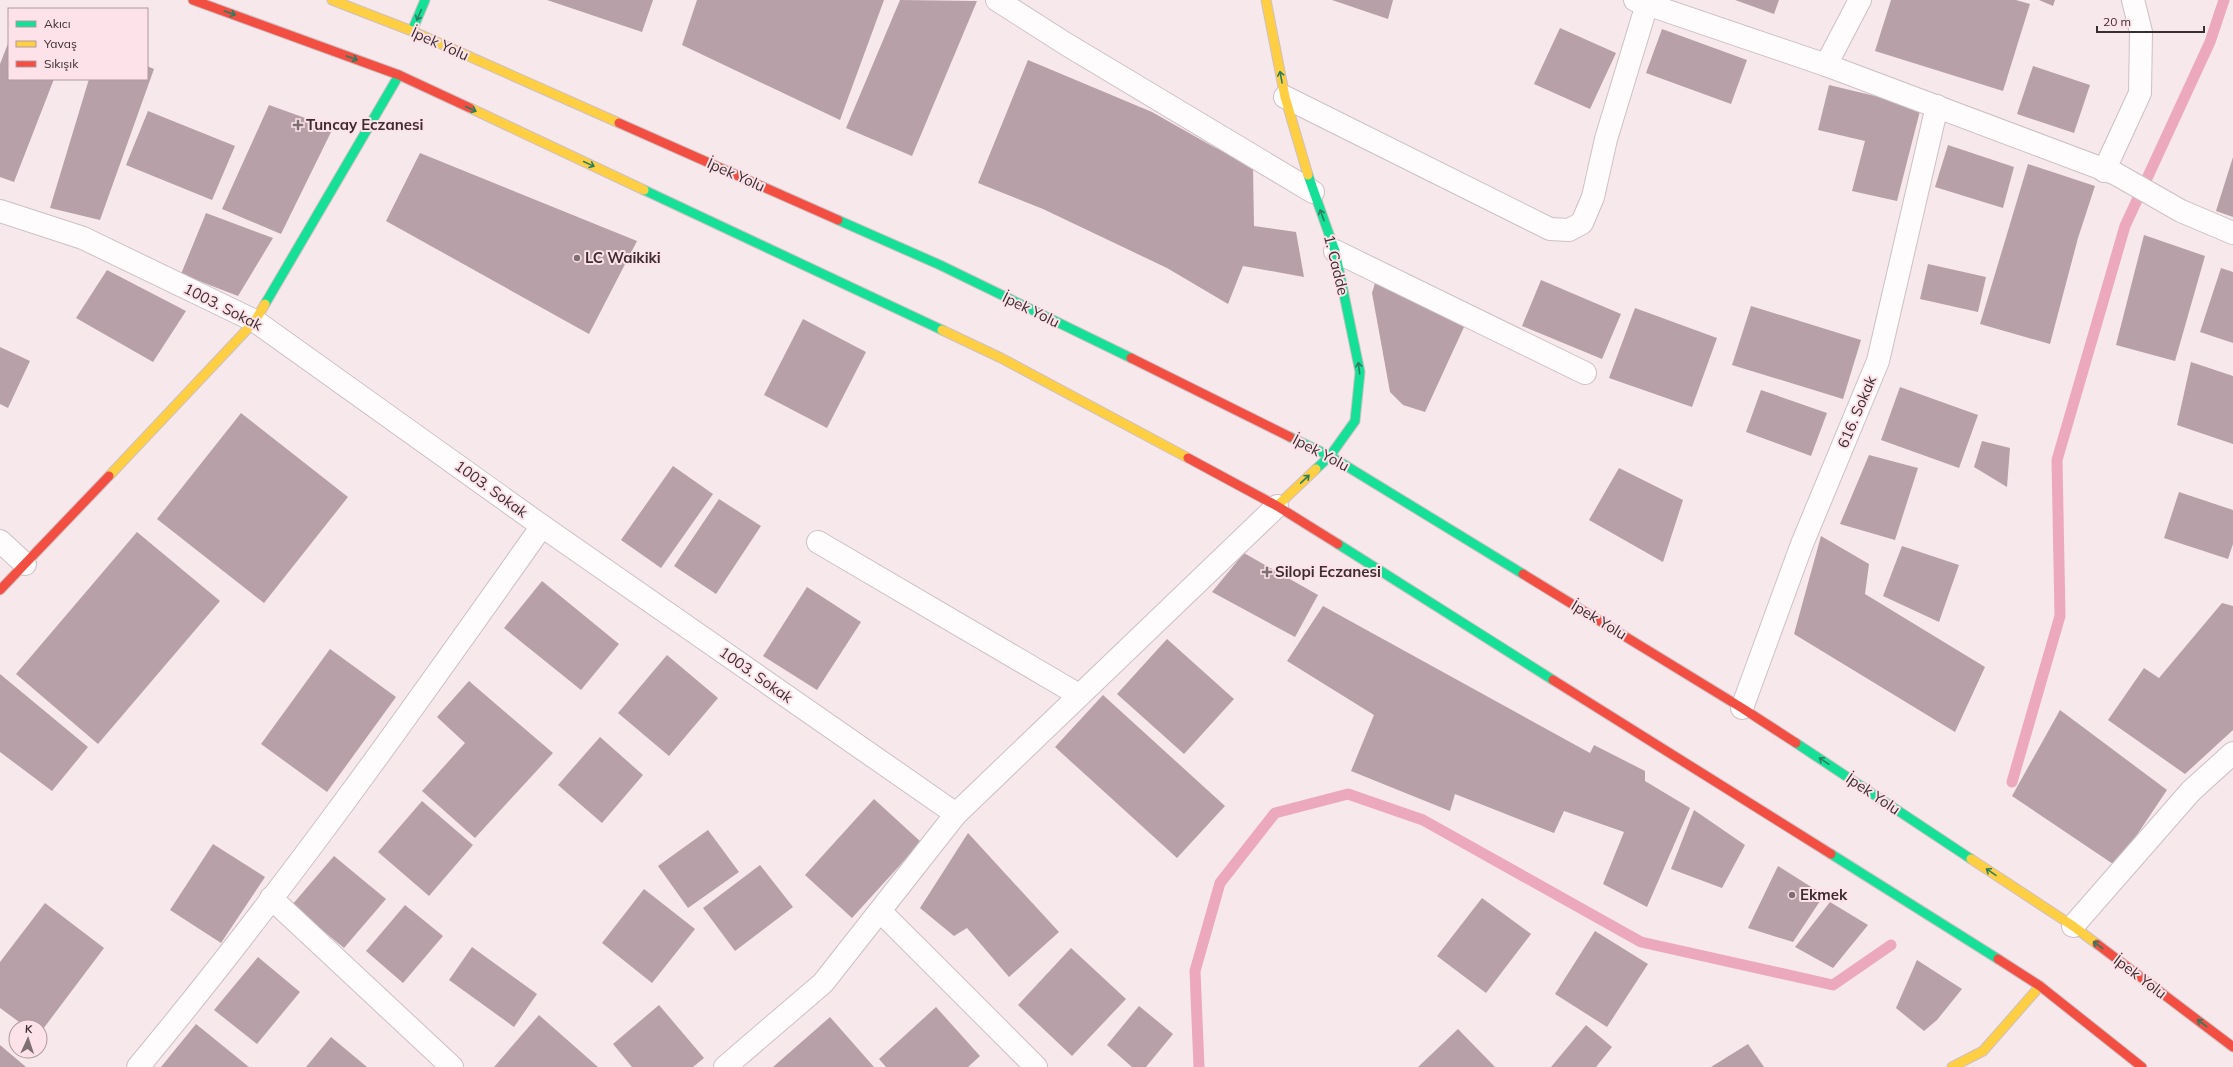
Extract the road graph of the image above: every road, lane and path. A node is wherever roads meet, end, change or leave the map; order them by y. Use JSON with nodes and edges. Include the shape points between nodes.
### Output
{"nodes":[{"id":1,"x":193,"y":0,"type":"edge"},
{"id":2,"x":332,"y":0,"type":"edge"},
{"id":3,"x":425,"y":0,"type":"edge"},
{"id":4,"x":997,"y":0,"type":"edge"},
{"id":5,"x":1266,"y":0,"type":"edge"},
{"id":6,"x":1860,"y":0,"type":"edge"},
{"id":7,"x":2133,"y":0,"type":"edge"},
{"id":8,"x":1641,"y":2,"type":"edge"},
{"id":9,"x":412,"y":31,"type":"junction"},
{"id":10,"x":1826,"y":65,"type":"junction"},
{"id":11,"x":399,"y":75,"type":"junction"},
{"id":12,"x":1285,"y":98,"type":"junction"},
{"id":13,"x":1936,"y":106,"type":"junction"},
{"id":14,"x":2110,"y":172,"type":"junction"},
{"id":15,"x":1313,"y":192,"type":"junction"},
{"id":16,"x":0,"y":211,"type":"edge"},
{"id":17,"x":2233,"y":233,"type":"edge"},
{"id":18,"x":1335,"y":251,"type":"junction"},
{"id":19,"x":255,"y":321,"type":"junction"},
{"id":20,"x":1585,"y":373,"type":"dead end"},
{"id":21,"x":1330,"y":456,"type":"junction"},
{"id":22,"x":1277,"y":506,"type":"junction"},
{"id":23,"x":542,"y":526,"type":"junction"},
{"id":24,"x":0,"y":541,"type":"edge"},
{"id":25,"x":818,"y":542,"type":"dead end"},
{"id":26,"x":25,"y":564,"type":"junction"},
{"id":27,"x":0,"y":590,"type":"edge"},
{"id":28,"x":1079,"y":695,"type":"junction"},
{"id":29,"x":1742,"y":708,"type":"junction"},
{"id":30,"x":2233,"y":753,"type":"edge"},
{"id":31,"x":956,"y":814,"type":"junction"},
{"id":32,"x":271,"y":898,"type":"junction"},
{"id":33,"x":880,"y":911,"type":"junction"},
{"id":34,"x":2073,"y":926,"type":"junction"},
{"id":35,"x":2040,"y":986,"type":"junction"},
{"id":36,"x":2233,"y":1047,"type":"edge"},
{"id":37,"x":138,"y":1067,"type":"edge"},
{"id":38,"x":452,"y":1067,"type":"edge"},
{"id":39,"x":725,"y":1067,"type":"edge"},
{"id":40,"x":1036,"y":1067,"type":"edge"},
{"id":41,"x":1952,"y":1067,"type":"edge"},
{"id":42,"x":2142,"y":1067,"type":"edge"}],
"edges":[{"from":1,"to":11,"type":"main road","one_way":true},
{"from":2,"to":9,"type":"main road","name":"İpek Yolu"},
{"from":3,"to":9,"type":"main road","one_way":true},
{"from":4,"to":15,"type":"street"},
{"from":12,"to":5,"type":"main road","name":"1. Cadde","one_way":true},
{"from":6,"to":10,"type":"street"},
{"from":7,"to":14,"type":"street","via":[[2141,32],[2140,93]]},
{"from":8,"to":10,"type":"street"},
{"from":8,"to":12,"type":"street","via":[[1594,197],[1582,223],[1569,230],[1550,229]]},
{"from":9,"to":21,"type":"main road","name":"İpek Yolu","via":[[940,265]]},
{"from":10,"to":13,"type":"street"},
{"from":11,"to":19,"type":"main road"},
{"from":11,"to":22,"type":"main road","one_way":true,"via":[[1001,358]]},
{"from":12,"to":15,"type":"main road","name":"1. Cadde"},
{"from":13,"to":14,"type":"street"},
{"from":13,"to":29,"type":"street","name":"616. Sokak","via":[[1878,361],[1802,544]]},
{"from":14,"to":17,"type":"street","via":[[2181,211]]},
{"from":18,"to":15,"type":"main road","name":"1. Cadde","one_way":true},
{"from":16,"to":19,"type":"street","name":"1003. Sokak","via":[[82,238]]},
{"from":18,"to":20,"type":"street"},
{"from":21,"to":18,"type":"main road","name":"1. Cadde","one_way":true,"via":[[1355,421],[1360,372]]},
{"from":19,"to":23,"type":"street","name":"1003. Sokak"},
{"from":19,"to":26,"type":"main road"},
{"from":22,"to":21,"type":"main road","name":"1. Cadde","one_way":true},
{"from":21,"to":29,"type":"main road","name":"İpek Yolu"},
{"from":22,"to":28,"type":"street"},
{"from":22,"to":35,"type":"main road"},
{"from":23,"to":31,"type":"street","name":"1003. Sokak"},
{"from":23,"to":32,"type":"street","via":[[392,739]]},
{"from":24,"to":26,"type":"street"},
{"from":25,"to":28,"type":"street"},
{"from":26,"to":27,"type":"main road"},
{"from":28,"to":31,"type":"street"},
{"from":34,"to":29,"type":"main road","name":"İpek Yolu","one_way":true},
{"from":30,"to":34,"type":"street","via":[[2191,792]]},
{"from":31,"to":33,"type":"street"},
{"from":32,"to":37,"type":"street","via":[[178,1020]]},
{"from":32,"to":38,"type":"street"},
{"from":33,"to":39,"type":"street","via":[[823,983]]},
{"from":33,"to":40,"type":"street"},
{"from":36,"to":34,"type":"main road","name":"İpek Yolu","one_way":true},
{"from":35,"to":41,"type":"main road","via":[[1983,1051]]},
{"from":35,"to":42,"type":"main road"}]}
